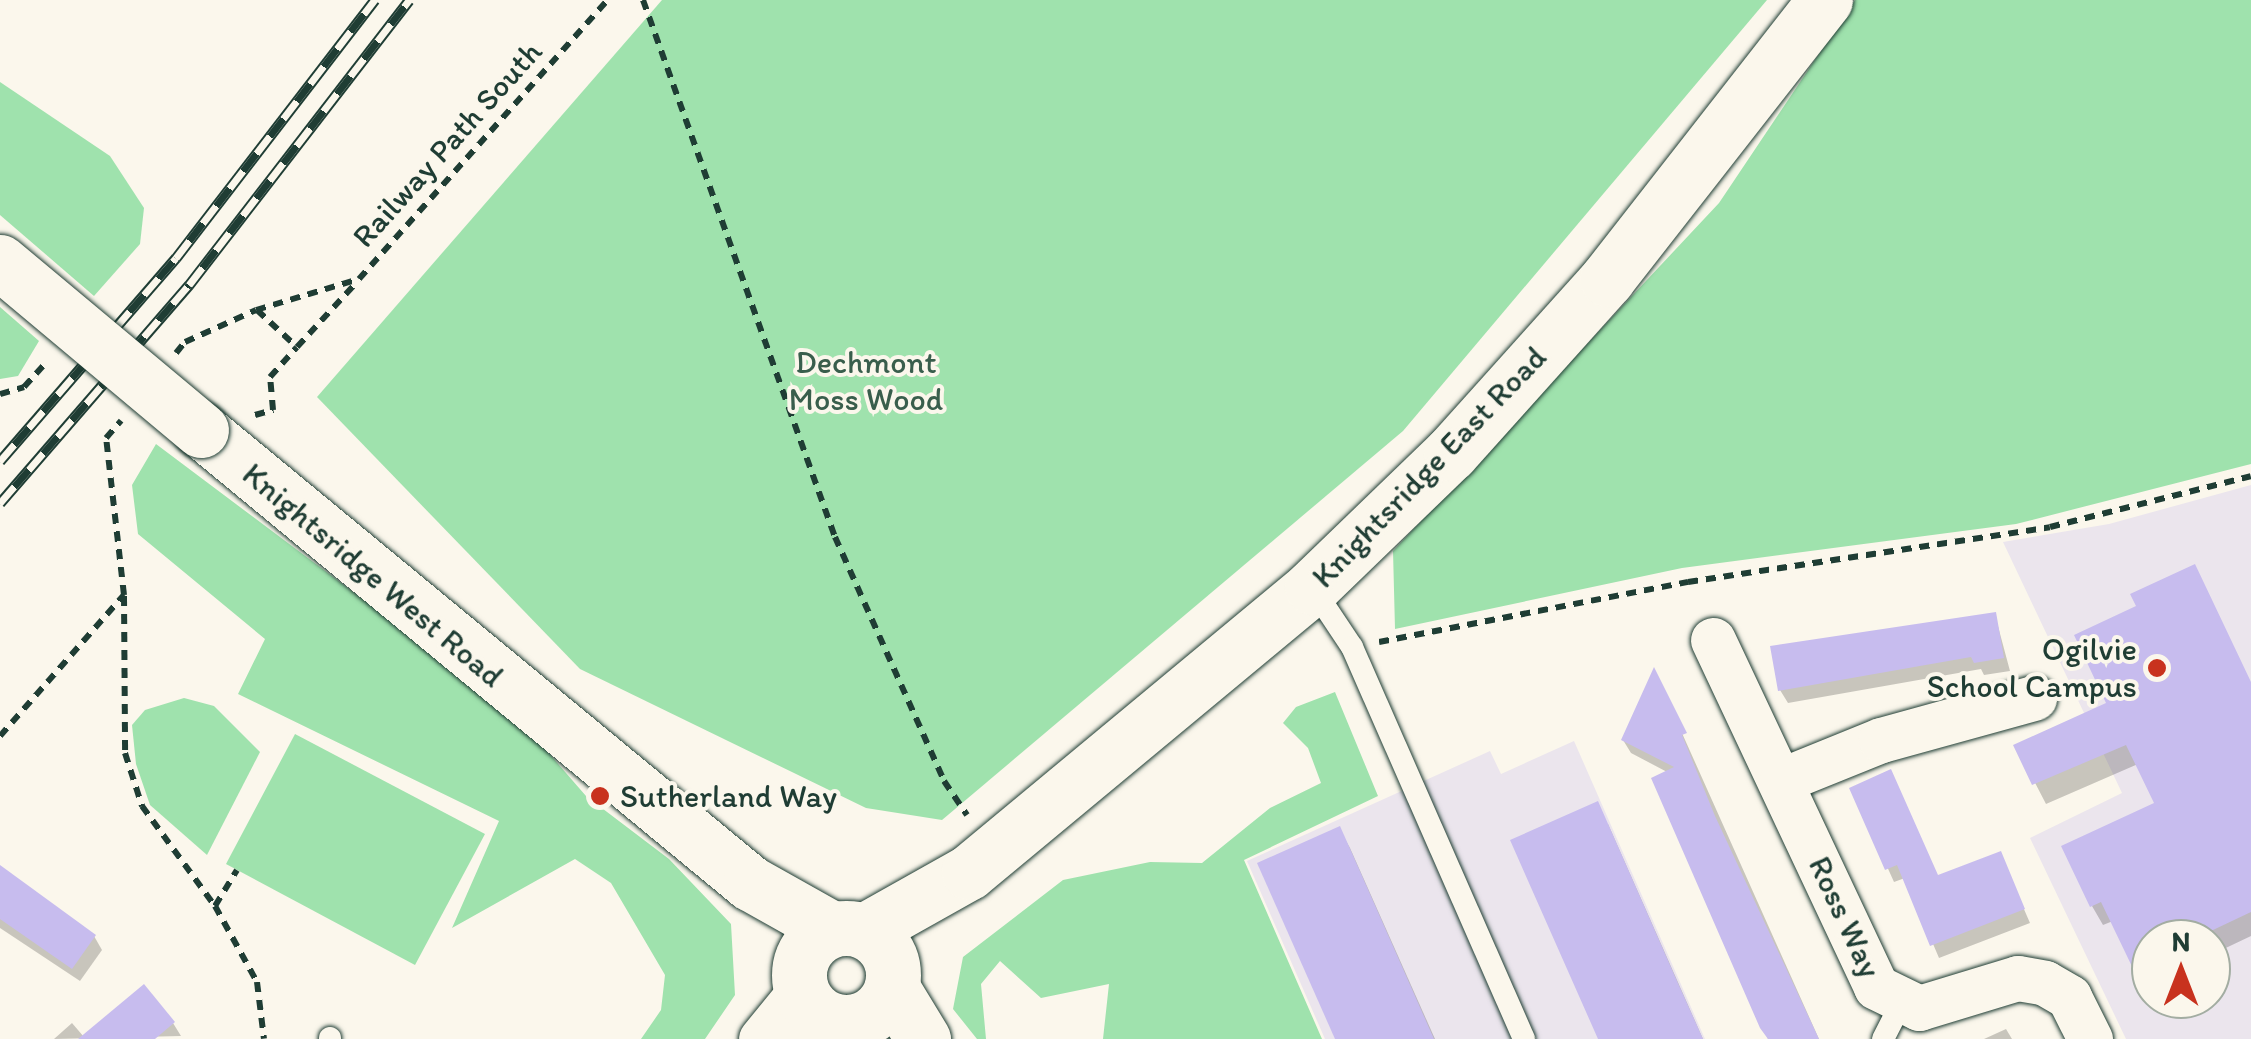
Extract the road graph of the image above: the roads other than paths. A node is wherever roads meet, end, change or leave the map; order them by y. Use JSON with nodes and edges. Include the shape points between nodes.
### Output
{"nodes":[{"id":1,"x":1825,"y":0,"type":"edge"},
{"id":2,"x":0,"y":262,"type":"edge"},
{"id":3,"x":1312,"y":587,"type":"junction"},
{"id":4,"x":1713,"y":640,"type":"dead end"},
{"id":5,"x":2034,"y":698,"type":"dead end"},
{"id":6,"x":1782,"y":780,"type":"junction"},
{"id":7,"x":844,"y":988,"type":"edge"},
{"id":8,"x":1892,"y":1022,"type":"edge"},
{"id":9,"x":761,"y":1039,"type":"edge"},
{"id":10,"x":922,"y":1039,"type":"edge"},
{"id":11,"x":1524,"y":1039,"type":"edge"},
{"id":12,"x":2090,"y":1039,"type":"edge"}],
"edges":[{"from":1,"to":3,"type":"street","name":"Knightsridge East Road","via":[[1607,279],[1451,454]]},
{"from":2,"to":7,"type":"street","name":"Knightsridge West Road","bridge":true,"via":[[750,883]]},
{"from":3,"to":7,"type":"street","name":"Knightsridge East Road","via":[[981,862]]},
{"from":3,"to":11,"type":"lane","via":[[1352,648]]},
{"from":4,"to":6,"type":"street","name":"Ross Way"},
{"from":5,"to":6,"type":"street","via":[[1882,740]]},
{"from":6,"to":8,"type":"street","name":"Ross Way"},
{"from":7,"to":9,"type":"street"},
{"from":7,"to":10,"type":"street"},
{"from":8,"to":12,"type":"street","name":"Ross Way","via":[[2018,978],[2069,996]]}]}
